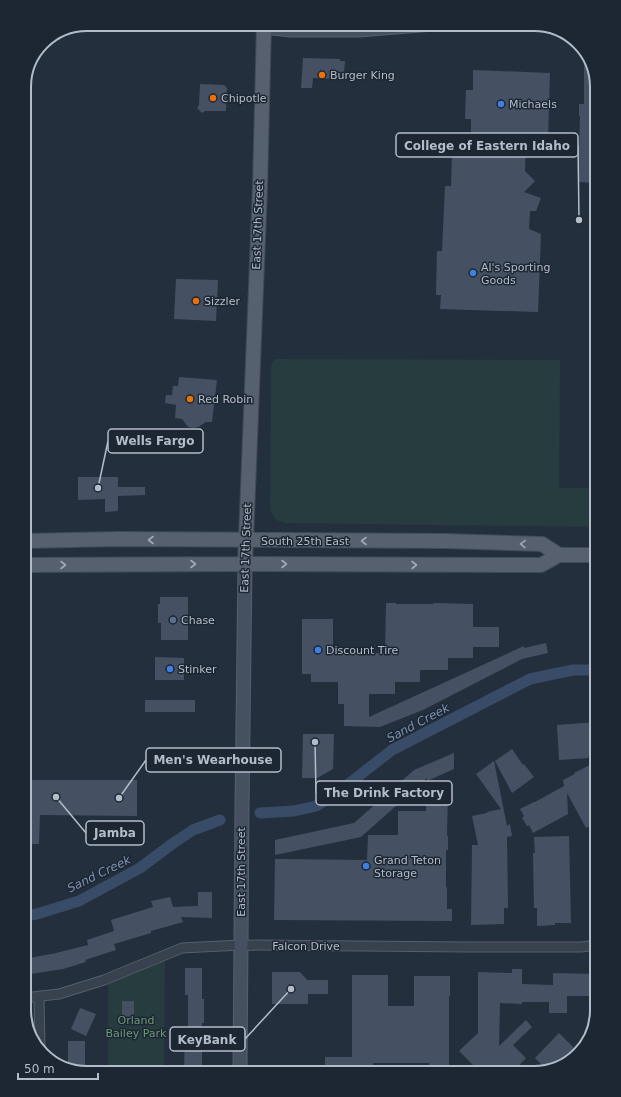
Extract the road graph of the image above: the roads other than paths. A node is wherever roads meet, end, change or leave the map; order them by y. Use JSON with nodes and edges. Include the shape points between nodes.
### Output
{"nodes":[{"id":1,"x":264,"y":31,"type":"edge"},
{"id":2,"x":246,"y":540,"type":"junction"},
{"id":3,"x":31,"y":541,"type":"edge"},
{"id":4,"x":559,"y":555,"type":"junction"},
{"id":5,"x":590,"y":555,"type":"edge"},
{"id":6,"x":245,"y":564,"type":"junction"},
{"id":7,"x":31,"y":565,"type":"edge"},
{"id":8,"x":241,"y":945,"type":"junction"},
{"id":9,"x":590,"y":946,"type":"edge"},
{"id":10,"x":40,"y":997,"type":"junction"},
{"id":11,"x":31,"y":998,"type":"edge"},
{"id":12,"x":40,"y":1041,"type":"edge"},
{"id":13,"x":240,"y":1066,"type":"edge"}],
"edges":[{"from":1,"to":2,"type":"main road","name":"East 17th Street"},
{"from":2,"to":3,"type":"main road","name":"South 25th East","one_way":true},
{"from":4,"to":2,"type":"main road","name":"South 25th East","one_way":true,"via":[[542,544]]},
{"from":2,"to":6,"type":"main road","name":"East 17th Street"},
{"from":4,"to":5,"type":"main road"},
{"from":6,"to":4,"type":"main road","one_way":true,"via":[[542,565]]},
{"from":7,"to":6,"type":"main road","one_way":true},
{"from":6,"to":8,"type":"main road","name":"East 17th Street"},
{"from":8,"to":9,"type":"street","name":"Falcon Drive"},
{"from":8,"to":10,"type":"street","name":"Falcon Drive","via":[[182,948],[104,980]]},
{"from":8,"to":13,"type":"main road","name":"East 17th Street"},
{"from":10,"to":11,"type":"street","name":"Falcon Drive"},
{"from":10,"to":12,"type":"street"}]}
